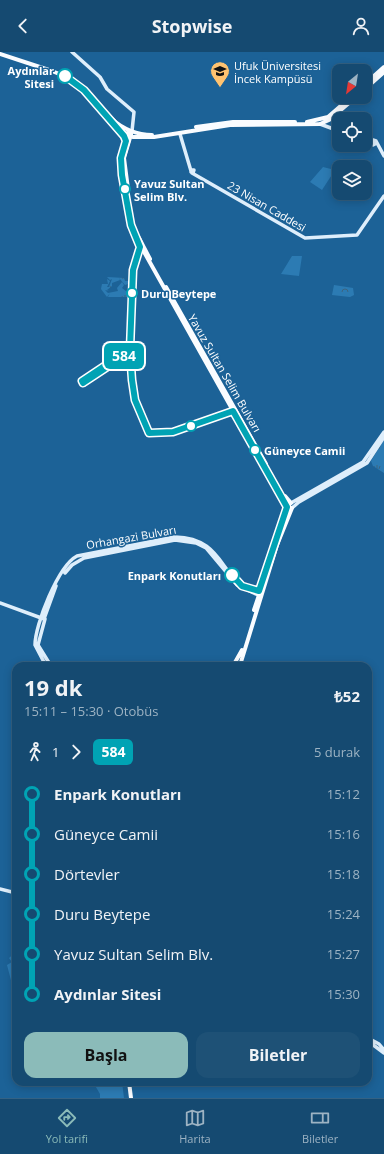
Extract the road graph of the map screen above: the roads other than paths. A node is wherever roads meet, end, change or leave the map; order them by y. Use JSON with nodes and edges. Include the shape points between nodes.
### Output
{"nodes":[{"id":1,"x":2,"y":52,"type":"edge"},
{"id":2,"x":72,"y":52,"type":"edge"},
{"id":3,"x":0,"y":54,"type":"edge"},
{"id":4,"x":384,"y":67,"type":"edge"},
{"id":5,"x":384,"y":72,"type":"edge"},
{"id":6,"x":372,"y":78,"type":"edge"},
{"id":7,"x":372,"y":83,"type":"edge"},
{"id":8,"x":343,"y":104,"type":"edge"},
{"id":9,"x":348,"y":104,"type":"edge"},
{"id":10,"x":339,"y":112,"type":"edge"},
{"id":11,"x":332,"y":117,"type":"edge"},
{"id":12,"x":322,"y":122,"type":"junction"},
{"id":13,"x":332,"y":122,"type":"edge"},
{"id":14,"x":331,"y":127,"type":"joint"},
{"id":15,"x":131,"y":130,"type":"junction"},
{"id":16,"x":121,"y":131,"type":"junction"},
{"id":17,"x":180,"y":134,"type":"junction"},
{"id":18,"x":129,"y":135,"type":"junction"},
{"id":19,"x":138,"y":138,"type":"junction"},
{"id":20,"x":127,"y":142,"type":"junction"},
{"id":21,"x":372,"y":142,"type":"edge"},
{"id":22,"x":384,"y":156,"type":"edge"},
{"id":23,"x":384,"y":196,"type":"edge"},
{"id":24,"x":235,"y":411,"type":"junction"},
{"id":25,"x":384,"y":432,"type":"edge"},
{"id":26,"x":384,"y":437,"type":"edge"},
{"id":27,"x":366,"y":461,"type":"junction"},
{"id":28,"x":291,"y":503,"type":"junction"},
{"id":29,"x":287,"y":507,"type":"junction"},
{"id":30,"x":292,"y":508,"type":"junction"},
{"id":31,"x":261,"y":594,"type":"junction"},
{"id":32,"x":0,"y":602,"type":"edge"},
{"id":33,"x":43,"y":617,"type":"junction"},
{"id":34,"x":44,"y":662,"type":"edge"},
{"id":35,"x":49,"y":662,"type":"edge"},
{"id":36,"x":238,"y":662,"type":"edge"},
{"id":37,"x":1,"y":889,"type":"edge"},
{"id":38,"x":12,"y":892,"type":"edge"},
{"id":39,"x":379,"y":1047,"type":"edge"},
{"id":40,"x":384,"y":1053,"type":"edge"},
{"id":41,"x":128,"y":1086,"type":"edge"},
{"id":42,"x":129,"y":1098,"type":"edge"}],
"edges":[{"from":1,"to":15,"type":"main road","via":[[58,70],[73,78],[87,89],[114,121]]},
{"from":2,"to":15,"type":"main road","via":[[100,77],[107,89],[133,111],[135,115]]},
{"from":3,"to":16,"type":"main road","via":[[72,80]]},
{"from":4,"to":6,"type":"main road"},
{"from":5,"to":7,"type":"main road"},
{"from":8,"to":12,"type":"main road"},
{"from":9,"to":10,"type":"main road"},
{"from":11,"to":12,"type":"main road"},
{"from":12,"to":14,"type":"main road"},
{"from":12,"to":15,"type":"main road","via":[[222,123],[155,135]]},
{"from":12,"to":17,"type":"main road","via":[[230,125]]},
{"from":13,"to":14,"type":"main road"},
{"from":15,"to":18,"type":"main road","name":"Yavuz Sultan Selim Bulvarı"},
{"from":16,"to":18,"type":"main road"},
{"from":16,"to":20,"type":"main road"},
{"from":17,"to":19,"type":"main road"},
{"from":17,"to":23,"type":"main road","name":"23 Nisan Caddesi","via":[[194,172],[307,239],[357,234]]},
{"from":18,"to":19,"type":"main road"},
{"from":18,"to":20,"type":"main road","name":"Yavuz Sultan Selim Bulvarı"},
{"from":19,"to":20,"type":"main road"},
{"from":20,"to":24,"type":"main road","name":"Yavuz Sultan Selim Bulvarı","via":[[124,168],[132,219],[141,246]]},
{"from":21,"to":22,"type":"main road"},
{"from":24,"to":28,"type":"main road","name":"Yavuz Sultan Selim Bulvarı"},
{"from":24,"to":29,"type":"main road","name":"Yavuz Sultan Selim Bulvarı"},
{"from":25,"to":27,"type":"main road"},
{"from":26,"to":27,"type":"main road"},
{"from":27,"to":28,"type":"main road"},
{"from":27,"to":30,"type":"main road"},
{"from":28,"to":29,"type":"main road"},
{"from":28,"to":30,"type":"main road"},
{"from":29,"to":30,"type":"main road"},
{"from":29,"to":31,"type":"main road"},
{"from":30,"to":31,"type":"main road"},
{"from":31,"to":33,"type":"main road","name":"Orhangazi Bulvarı","via":[[239,583],[209,549],[196,543],[175,540],[74,561],[53,586]]},
{"from":31,"to":36,"type":"main road"},
{"from":32,"to":33,"type":"main road"},
{"from":33,"to":34,"type":"main road","name":"Orhangazi Bulvarı","via":[[35,645]]},
{"from":33,"to":35,"type":"main road","name":"Orhangazi Bulvarı","via":[[38,645]]},
{"from":37,"to":38,"type":"main road"},
{"from":39,"to":40,"type":"main road"},
{"from":41,"to":42,"type":"main road"}]}
